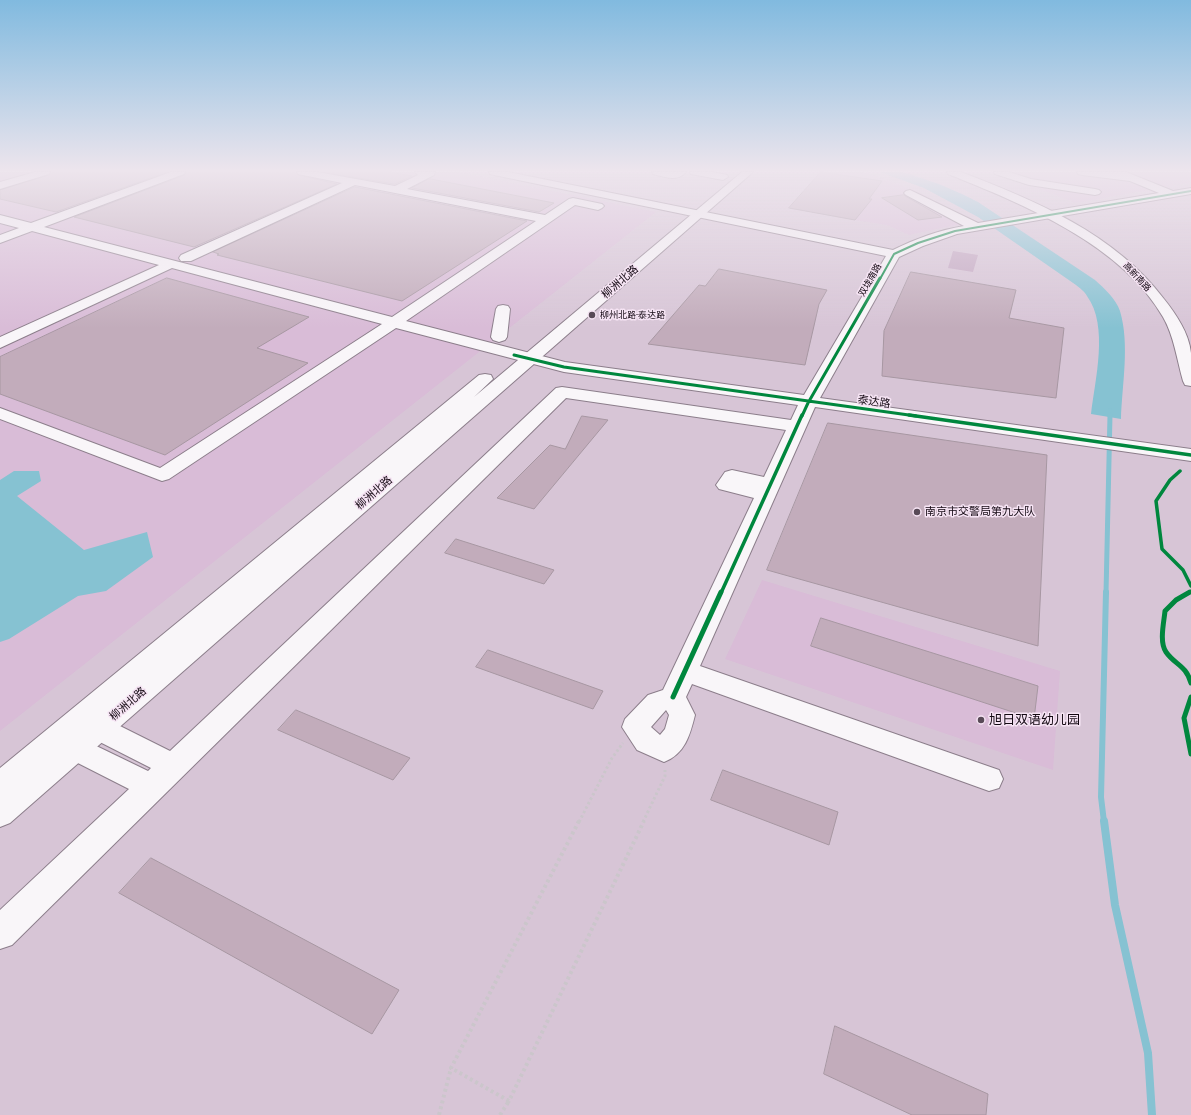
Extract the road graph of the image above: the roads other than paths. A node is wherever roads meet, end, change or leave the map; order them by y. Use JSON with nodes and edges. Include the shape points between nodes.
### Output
{"nodes":[{"id":1,"x":31,"y":224,"type":"edge"},
{"id":2,"x":260,"y":224,"type":"edge"},
{"id":3,"x":540,"y":224,"type":"edge"},
{"id":4,"x":676,"y":224,"type":"edge"},
{"id":5,"x":757,"y":224,"type":"edge"},
{"id":6,"x":972,"y":224,"type":"edge"},
{"id":7,"x":994,"y":224,"type":"edge"},
{"id":8,"x":1070,"y":224,"type":"edge"},
{"id":9,"x":1074,"y":224,"type":"edge"},
{"id":10,"x":37,"y":225,"type":"junction"},
{"id":11,"x":978,"y":227,"type":"junction"},
{"id":12,"x":0,"y":239,"type":"edge"},
{"id":13,"x":898,"y":252,"type":"junction"},
{"id":14,"x":179,"y":261,"type":"junction"},
{"id":15,"x":503,"y":309,"type":"dead end"},
{"id":16,"x":408,"y":314,"type":"junction"},
{"id":17,"x":394,"y":323,"type":"junction"},
{"id":18,"x":1188,"y":325,"type":"dead end"},
{"id":19,"x":499,"y":337,"type":"junction"},
{"id":20,"x":0,"y":343,"type":"edge"},
{"id":21,"x":529,"y":351,"type":"junction"},
{"id":22,"x":1191,"y":381,"type":"edge"},
{"id":23,"x":811,"y":396,"type":"junction"},
{"id":24,"x":0,"y":413,"type":"edge"},
{"id":25,"x":797,"y":426,"type":"junction"},
{"id":26,"x":1123,"y":439,"type":"junction"},
{"id":27,"x":1191,"y":442,"type":"edge"},
{"id":28,"x":1191,"y":455,"type":"edge"},
{"id":29,"x":684,"y":671,"type":"junction"},
{"id":30,"x":673,"y":696,"type":"junction"},
{"id":31,"x":100,"y":729,"type":"junction"},
{"id":32,"x":76,"y":749,"type":"junction"},
{"id":33,"x":173,"y":766,"type":"junction"},
{"id":34,"x":989,"y":779,"type":"dead end"},
{"id":35,"x":0,"y":785,"type":"edge"},
{"id":36,"x":152,"y":787,"type":"junction"},
{"id":37,"x":0,"y":814,"type":"edge"},
{"id":38,"x":0,"y":933,"type":"edge"}],
"edges":[{"from":1,"to":10,"type":"main road"},
{"from":2,"to":14,"type":"main road"},
{"from":3,"to":16,"type":"main road"},
{"from":4,"to":21,"type":"main road","name":"柳洲北路"},
{"from":5,"to":13,"type":"main road"},
{"from":6,"to":11,"type":"main road"},
{"from":7,"to":11,"type":"main road"},
{"from":8,"to":22,"type":"main road","name":"高新南路","via":[[1114,254],[1141,279],[1170,316]]},
{"from":9,"to":18,"type":"main road","name":"高新南路","via":[[1113,245],[1145,270],[1171,300]]},
{"from":10,"to":12,"type":"main road"},
{"from":10,"to":14,"type":"main road"},
{"from":11,"to":13,"type":"main road","via":[[931,238]]},
{"from":13,"to":23,"type":"main road","name":"双垅南路"},
{"from":14,"to":16,"type":"main road"},
{"from":14,"to":17,"type":"main road"},
{"from":14,"to":20,"type":"main road"},
{"from":15,"to":19,"type":"main road"},
{"from":16,"to":17,"type":"main road"},
{"from":16,"to":19,"type":"main road"},
{"from":17,"to":21,"type":"main road"},
{"from":17,"to":24,"type":"main road","via":[[162,475]]},
{"from":19,"to":21,"type":"main road"},
{"from":21,"to":23,"type":"main road","name":"泰达路","via":[[564,367]]},
{"from":21,"to":31,"type":"main road","name":"柳洲北路"},
{"from":21,"to":35,"type":"main road","name":"柳洲北路"},
{"from":23,"to":25,"type":"main road","name":"双垅南路"},
{"from":23,"to":26,"type":"main road","name":"泰达路"},
{"from":25,"to":29,"type":"main road","name":"双垅南路"},
{"from":25,"to":33,"type":"main road","via":[[562,392]]},
{"from":26,"to":27,"type":"main road","name":"泰达路"},
{"from":26,"to":28,"type":"main road","name":"泰达路"},
{"from":29,"to":30,"type":"main road","name":"双垅南路"},
{"from":29,"to":34,"type":"main road"},
{"from":30,"to":30,"type":"main road","via":[[682,716],[677,734],[664,750],[647,742],[636,727],[657,702]]},
{"from":31,"to":32,"type":"main road","name":"柳洲北路"},
{"from":31,"to":33,"type":"main road"},
{"from":32,"to":36,"type":"main road"},
{"from":32,"to":37,"type":"main road","name":"柳洲北路"},
{"from":33,"to":36,"type":"main road"},
{"from":36,"to":38,"type":"main road"}]}
